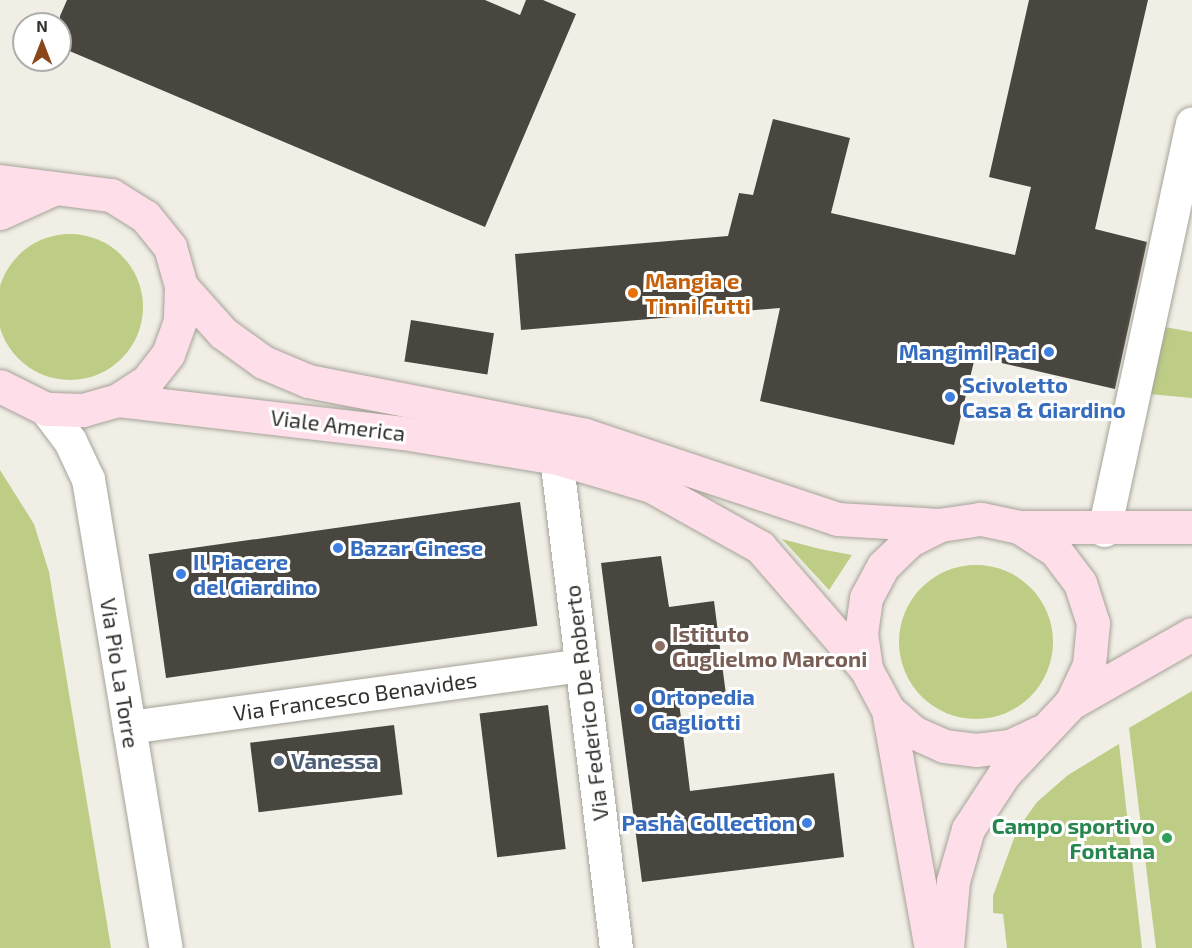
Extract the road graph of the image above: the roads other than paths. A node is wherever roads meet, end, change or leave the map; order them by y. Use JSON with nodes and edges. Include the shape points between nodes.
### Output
{"nodes":[{"id":1,"x":1192,"y":123,"type":"edge"},
{"id":2,"x":0,"y":181,"type":"edge"},
{"id":3,"x":71,"y":187,"type":"junction"},
{"id":4,"x":0,"y":213,"type":"edge"},
{"id":5,"x":182,"y":286,"type":"junction"},
{"id":6,"x":0,"y":386,"type":"edge"},
{"id":7,"x":118,"y":400,"type":"junction"},
{"id":8,"x":46,"y":409,"type":"junction"},
{"id":9,"x":555,"y":443,"type":"junction"},
{"id":10,"x":940,"y":525,"type":"junction"},
{"id":11,"x":1019,"y":527,"type":"junction"},
{"id":12,"x":1192,"y":527,"type":"edge"},
{"id":13,"x":1104,"y":530,"type":"junction"},
{"id":14,"x":1192,"y":634,"type":"edge"},
{"id":15,"x":580,"y":665,"type":"junction"},
{"id":16,"x":866,"y":669,"type":"junction"},
{"id":17,"x":1071,"y":703,"type":"junction"},
{"id":18,"x":888,"y":710,"type":"junction"},
{"id":19,"x":129,"y":727,"type":"junction"},
{"id":20,"x":1040,"y":732,"type":"junction"},
{"id":21,"x":166,"y":948,"type":"edge"},
{"id":22,"x":616,"y":948,"type":"edge"},
{"id":23,"x":931,"y":948,"type":"edge"},
{"id":24,"x":946,"y":948,"type":"edge"}],
"edges":[{"from":1,"to":13,"type":"street"},
{"from":2,"to":3,"type":"main road"},
{"from":3,"to":4,"type":"main road","via":[[36,193]]},
{"from":3,"to":5,"type":"main road","via":[[111,195],[145,216],[170,248]]},
{"from":5,"to":7,"type":"main road","via":[[180,321],[168,354],[147,381]]},
{"from":5,"to":9,"type":"main road","name":"Viale America","via":[[223,333],[263,362],[308,381]]},
{"from":6,"to":8,"type":"main road"},
{"from":7,"to":8,"type":"main road","via":[[82,410]]},
{"from":7,"to":9,"type":"main road","name":"Viale America","via":[[404,433]]},
{"from":8,"to":19,"type":"street","name":"Via Pio La Torre","via":[[70,441],[88,479]]},
{"from":9,"to":10,"type":"main road","name":"Viale America","via":[[651,454],[751,494],[837,519]]},
{"from":9,"to":15,"type":"street","name":"Via Federico De Roberto"},
{"from":9,"to":16,"type":"main road","name":"Viale America","via":[[651,486],[760,547]]},
{"from":10,"to":11,"type":"main road","via":[[980,519]]},
{"from":10,"to":16,"type":"main road","via":[[909,541],[892,558],[866,598],[861,633]]},
{"from":11,"to":13,"type":"main road"},
{"from":11,"to":17,"type":"main road","via":[[1061,558],[1080,583],[1092,623],[1089,665]]},
{"from":12,"to":13,"type":"main road"},
{"from":14,"to":17,"type":"main road"},
{"from":15,"to":19,"type":"street","name":"Via Francesco Benavides"},
{"from":15,"to":22,"type":"street","name":"Via Federico De Roberto"},
{"from":16,"to":18,"type":"main road"},
{"from":17,"to":20,"type":"main road"},
{"from":18,"to":20,"type":"main road","via":[[913,732],[944,746],[976,750],[1010,746]]},
{"from":18,"to":23,"type":"main road"},
{"from":19,"to":21,"type":"street","name":"Via Pio La Torre"},
{"from":20,"to":24,"type":"main road","via":[[968,829],[953,881]]}]}
